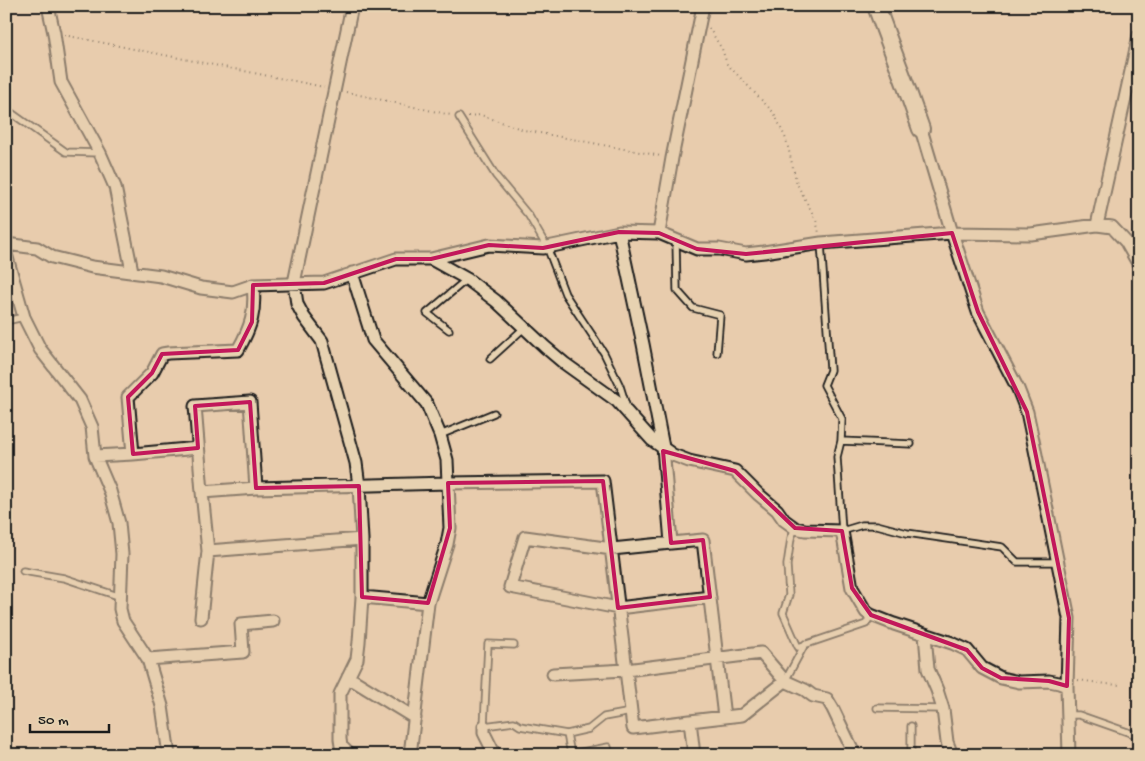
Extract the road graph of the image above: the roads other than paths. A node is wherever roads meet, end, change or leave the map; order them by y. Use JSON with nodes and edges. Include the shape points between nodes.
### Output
{"nodes":[{"id":1,"x":48,"y":6,"type":"edge"},
{"id":2,"x":352,"y":6,"type":"edge"},
{"id":3,"x":703,"y":6,"type":"edge"},
{"id":4,"x":876,"y":6,"type":"edge"},
{"id":5,"x":1139,"y":35,"type":"edge"},
{"id":6,"x":6,"y":109,"type":"edge"},
{"id":7,"x":460,"y":117,"type":"road end"},
{"id":8,"x":921,"y":128,"type":"joint"},
{"id":9,"x":100,"y":153,"type":"junction"},
{"id":10,"x":1098,"y":225,"type":"junction"},
{"id":11,"x":619,"y":232,"type":"junction"},
{"id":12,"x":952,"y":232,"type":"junction"},
{"id":13,"x":659,"y":233,"type":"junction"},
{"id":14,"x":676,"y":241,"type":"junction"},
{"id":15,"x":821,"y":243,"type":"junction"},
{"id":16,"x":6,"y":244,"type":"edge"},
{"id":17,"x":547,"y":247,"type":"junction"},
{"id":18,"x":6,"y":254,"type":"edge"},
{"id":19,"x":431,"y":259,"type":"junction"},
{"id":20,"x":1139,"y":265,"type":"edge"},
{"id":21,"x":132,"y":271,"type":"junction"},
{"id":22,"x":352,"y":273,"type":"junction"},
{"id":23,"x":467,"y":279,"type":"junction"},
{"id":24,"x":294,"y":283,"type":"junction"},
{"id":25,"x":253,"y":285,"type":"junction"},
{"id":26,"x":24,"y":317,"type":"junction"},
{"id":27,"x":6,"y":321,"type":"edge"},
{"id":28,"x":524,"y":328,"type":"junction"},
{"id":29,"x":450,"y":330,"type":"dead end"},
{"id":30,"x":717,"y":353,"type":"dead end"},
{"id":31,"x":490,"y":358,"type":"dead end"},
{"id":32,"x":494,"y":413,"type":"dead end"},
{"id":33,"x":629,"y":415,"type":"junction"},
{"id":34,"x":440,"y":435,"type":"junction"},
{"id":35,"x":841,"y":440,"type":"junction"},
{"id":36,"x":911,"y":444,"type":"dead end"},
{"id":37,"x":662,"y":447,"type":"junction"},
{"id":38,"x":198,"y":448,"type":"junction"},
{"id":39,"x":132,"y":454,"type":"junction"},
{"id":40,"x":95,"y":456,"type":"junction"},
{"id":41,"x":448,"y":483,"type":"junction"},
{"id":42,"x":359,"y":486,"type":"junction"},
{"id":43,"x":256,"y":488,"type":"junction"},
{"id":44,"x":202,"y":492,"type":"junction"},
{"id":45,"x":795,"y":528,"type":"junction"},
{"id":46,"x":842,"y":531,"type":"junction"},
{"id":47,"x":362,"y":539,"type":"junction"},
{"id":48,"x":671,"y":543,"type":"junction"},
{"id":49,"x":612,"y":549,"type":"junction"},
{"id":50,"x":208,"y":551,"type":"junction"},
{"id":51,"x":1057,"y":562,"type":"junction"},
{"id":52,"x":23,"y":571,"type":"dead end"},
{"id":53,"x":120,"y":597,"type":"junction"},
{"id":54,"x":362,"y":597,"type":"junction"},
{"id":55,"x":710,"y":597,"type":"junction"},
{"id":56,"x":428,"y":603,"type":"junction"},
{"id":57,"x":618,"y":608,"type":"junction"},
{"id":58,"x":871,"y":615,"type":"junction"},
{"id":59,"x":201,"y":618,"type":"dead end"},
{"id":60,"x":273,"y":621,"type":"dead end"},
{"id":61,"x":925,"y":635,"type":"junction"},
{"id":62,"x":805,"y":644,"type":"junction"},
{"id":63,"x":514,"y":645,"type":"dead end"},
{"id":64,"x":717,"y":658,"type":"junction"},
{"id":65,"x":148,"y":659,"type":"junction"},
{"id":66,"x":626,"y":670,"type":"junction"},
{"id":67,"x":553,"y":674,"type":"dead end"},
{"id":68,"x":348,"y":677,"type":"junction"},
{"id":69,"x":785,"y":682,"type":"junction"},
{"id":70,"x":1067,"y":684,"type":"junction"},
{"id":71,"x":877,"y":708,"type":"dead end"},
{"id":72,"x":943,"y":708,"type":"junction"},
{"id":73,"x":631,"y":712,"type":"junction"},
{"id":74,"x":1068,"y":715,"type":"junction"},
{"id":75,"x":724,"y":717,"type":"junction"},
{"id":76,"x":415,"y":718,"type":"junction"},
{"id":77,"x":690,"y":721,"type":"junction"},
{"id":78,"x":484,"y":726,"type":"junction"},
{"id":79,"x":911,"y":726,"type":"dead end"},
{"id":80,"x":567,"y":734,"type":"junction"},
{"id":81,"x":1139,"y":736,"type":"edge"},
{"id":82,"x":169,"y":755,"type":"edge"},
{"id":83,"x":350,"y":755,"type":"edge"},
{"id":84,"x":410,"y":755,"type":"edge"},
{"id":85,"x":495,"y":755,"type":"edge"},
{"id":86,"x":610,"y":755,"type":"edge"},
{"id":87,"x":694,"y":755,"type":"edge"},
{"id":88,"x":855,"y":755,"type":"edge"},
{"id":89,"x":911,"y":755,"type":"edge"},
{"id":90,"x":952,"y":755,"type":"edge"},
{"id":91,"x":1069,"y":755,"type":"edge"}],
"edges":[{"from":1,"to":9,"type":"street","via":[[60,82]]},
{"from":2,"to":24,"type":"street"},
{"from":3,"to":13,"type":"street"},
{"from":4,"to":8,"type":"street"},
{"from":5,"to":10,"type":"street"},
{"from":6,"to":9,"type":"lane","via":[[66,152]]},
{"from":7,"to":17,"type":"lane","via":[[496,176],[529,216]]},
{"from":8,"to":12,"type":"street"},
{"from":9,"to":21,"type":"street","via":[[115,187]]},
{"from":10,"to":12,"type":"street","via":[[1031,234]]},
{"from":10,"to":20,"type":"street","via":[[1112,227],[1126,242]]},
{"from":11,"to":13,"type":"street"},
{"from":11,"to":17,"type":"street"},
{"from":11,"to":37,"type":"street","via":[[644,344]]},
{"from":12,"to":15,"type":"street"},
{"from":12,"to":51,"type":"street","via":[[978,312],[1027,412]]},
{"from":13,"to":14,"type":"street"},
{"from":14,"to":15,"type":"street","via":[[697,249],[746,254]]},
{"from":14,"to":30,"type":"lane","via":[[677,290],[693,308],[720,315]]},
{"from":15,"to":35,"type":"lane","via":[[830,370],[824,385],[842,419]]},
{"from":16,"to":21,"type":"street","via":[[36,248],[52,257],[92,267]]},
{"from":17,"to":19,"type":"street","via":[[489,245]]},
{"from":17,"to":33,"type":"lane","via":[[565,294],[604,353]]},
{"from":18,"to":26,"type":"street"},
{"from":19,"to":22,"type":"street","via":[[396,259]]},
{"from":19,"to":23,"type":"street"},
{"from":21,"to":25,"type":"street","via":[[233,292]]},
{"from":22,"to":24,"type":"street","via":[[324,283]]},
{"from":22,"to":34,"type":"street","via":[[373,340],[427,404]]},
{"from":23,"to":28,"type":"street"},
{"from":23,"to":29,"type":"lane","via":[[428,313]]},
{"from":24,"to":25,"type":"street"},
{"from":24,"to":42,"type":"street","via":[[297,304],[322,341],[356,463]]},
{"from":25,"to":39,"type":"street","via":[[252,322],[238,350],[162,354],[152,373],[128,397]]},
{"from":26,"to":27,"type":"lane"},
{"from":26,"to":40,"type":"street","via":[[40,349],[80,400],[92,426]]},
{"from":28,"to":31,"type":"lane"},
{"from":28,"to":33,"type":"street","via":[[564,363],[617,401]]},
{"from":32,"to":34,"type":"lane"},
{"from":33,"to":37,"type":"street"},
{"from":34,"to":41,"type":"street","via":[[447,460]]},
{"from":35,"to":36,"type":"lane"},
{"from":35,"to":46,"type":"lane","via":[[837,457]]},
{"from":37,"to":45,"type":"street","via":[[689,461],[735,471]]},
{"from":37,"to":48,"type":"street"},
{"from":38,"to":39,"type":"street"},
{"from":38,"to":43,"type":"street","via":[[195,406],[250,402]]},
{"from":38,"to":44,"type":"street"},
{"from":39,"to":40,"type":"street"},
{"from":40,"to":53,"type":"street","via":[[119,523],[122,554]]},
{"from":41,"to":42,"type":"street"},
{"from":41,"to":49,"type":"street","via":[[604,481]]},
{"from":41,"to":56,"type":"street","via":[[450,528]]},
{"from":42,"to":43,"type":"street"},
{"from":42,"to":47,"type":"street"},
{"from":43,"to":44,"type":"street"},
{"from":44,"to":50,"type":"street"},
{"from":45,"to":46,"type":"street"},
{"from":45,"to":62,"type":"lane","via":[[787,565],[790,595],[782,613],[798,646]]},
{"from":46,"to":51,"type":"lane","via":[[862,525],[877,525],[907,534],[1002,547],[1017,562]]},
{"from":46,"to":58,"type":"street","via":[[852,588]]},
{"from":47,"to":50,"type":"street"},
{"from":47,"to":54,"type":"street"},
{"from":48,"to":49,"type":"street"},
{"from":48,"to":55,"type":"street","via":[[703,540]]},
{"from":49,"to":57,"type":"street"},
{"from":49,"to":57,"type":"street","via":[[525,537],[510,586]]},
{"from":50,"to":59,"type":"street"},
{"from":51,"to":70,"type":"street","via":[[1068,618]]},
{"from":52,"to":53,"type":"lane","via":[[64,578]]},
{"from":53,"to":65,"type":"street","via":[[123,620]]},
{"from":54,"to":56,"type":"street"},
{"from":54,"to":68,"type":"street","via":[[357,659]]},
{"from":55,"to":57,"type":"street"},
{"from":55,"to":64,"type":"street"},
{"from":56,"to":76,"type":"street"},
{"from":57,"to":66,"type":"street"},
{"from":58,"to":61,"type":"street"},
{"from":58,"to":62,"type":"lane","via":[[866,624]]},
{"from":60,"to":65,"type":"street","via":[[241,624],[243,652]]},
{"from":61,"to":70,"type":"street","via":[[967,650],[982,668],[1001,678]]},
{"from":61,"to":72,"type":"street","via":[[928,669]]},
{"from":62,"to":69,"type":"lane"},
{"from":63,"to":78,"type":"lane","via":[[488,644]]},
{"from":64,"to":66,"type":"street"},
{"from":64,"to":69,"type":"street","via":[[761,653]]},
{"from":64,"to":75,"type":"street"},
{"from":65,"to":82,"type":"street","via":[[162,706]]},
{"from":66,"to":67,"type":"street"},
{"from":66,"to":73,"type":"street"},
{"from":68,"to":76,"type":"street"},
{"from":68,"to":83,"type":"street","via":[[340,694],[340,739],[341,746]]},
{"from":69,"to":75,"type":"street","via":[[742,715]]},
{"from":69,"to":88,"type":"street","via":[[827,699]]},
{"from":70,"to":74,"type":"street"},
{"from":71,"to":72,"type":"lane"},
{"from":72,"to":90,"type":"street"},
{"from":73,"to":77,"type":"street","via":[[633,728]]},
{"from":73,"to":80,"type":"lane","via":[[604,717],[589,729]]},
{"from":74,"to":81,"type":"lane","via":[[1079,715]]},
{"from":74,"to":91,"type":"street"},
{"from":75,"to":77,"type":"street"},
{"from":76,"to":84,"type":"street"},
{"from":77,"to":87,"type":"street"},
{"from":78,"to":80,"type":"lane","via":[[514,722],[520,726]]},
{"from":78,"to":85,"type":"street"},
{"from":79,"to":89,"type":"lane"},
{"from":80,"to":86,"type":"lane","via":[[571,754],[608,747]]}]}
